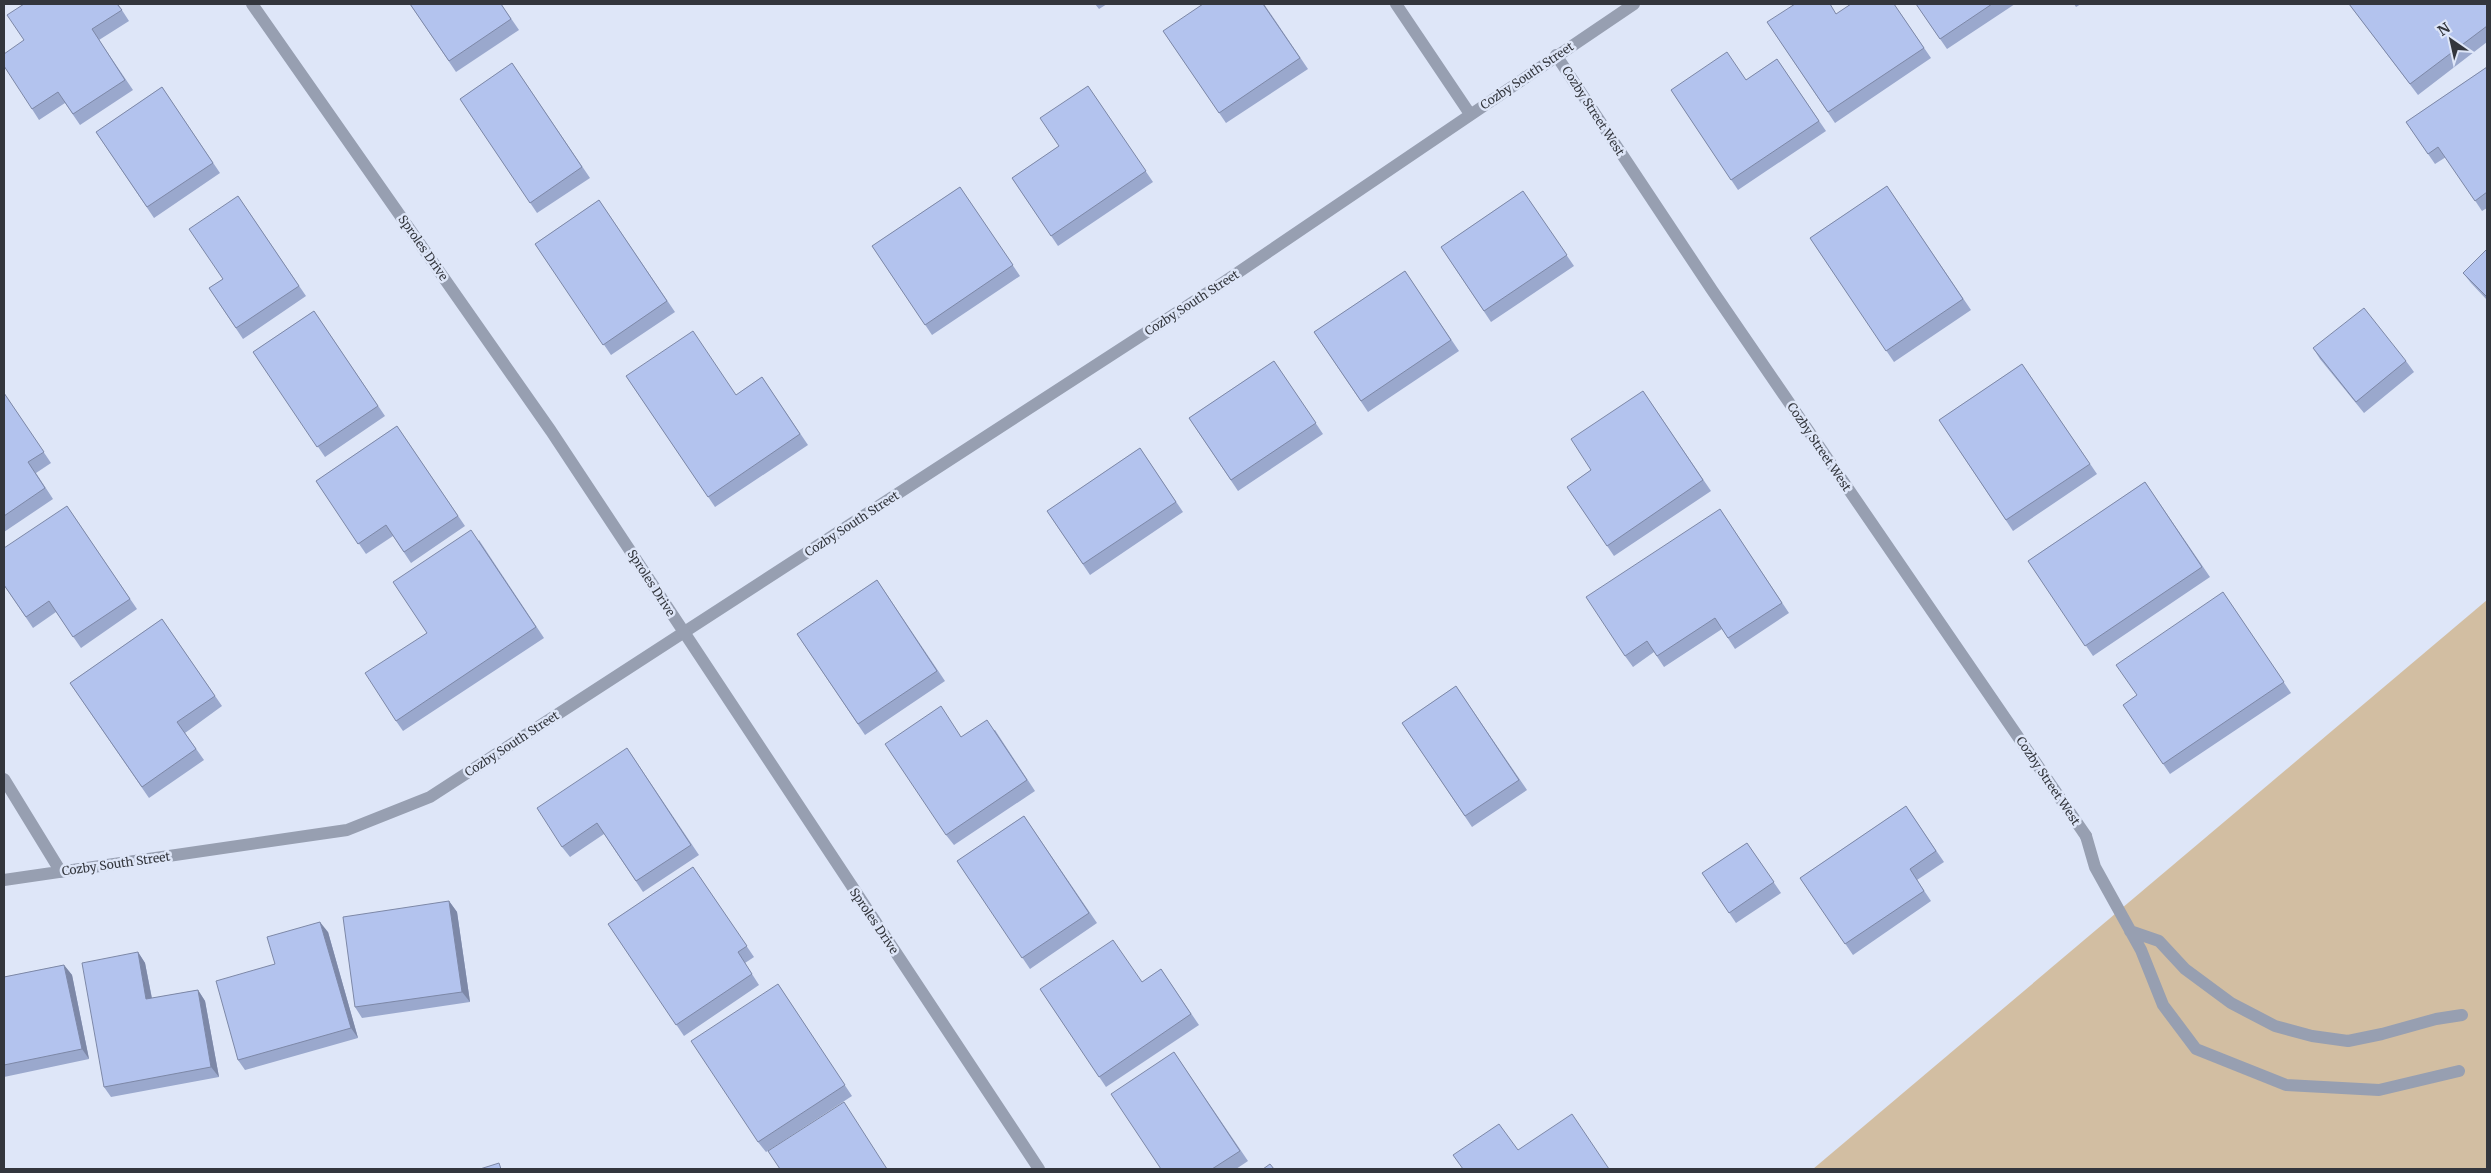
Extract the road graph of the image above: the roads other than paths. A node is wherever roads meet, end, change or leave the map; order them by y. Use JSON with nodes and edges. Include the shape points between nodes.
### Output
{"nodes":[{"id":1,"x":252,"y":4,"type":"edge"},
{"id":2,"x":1396,"y":4,"type":"edge"},
{"id":3,"x":1634,"y":4,"type":"edge"},
{"id":4,"x":1556,"y":55,"type":"junction"},
{"id":5,"x":1470,"y":114,"type":"junction"},
{"id":6,"x":684,"y":633,"type":"junction"},
{"id":7,"x":4,"y":779,"type":"edge"},
{"id":8,"x":61,"y":872,"type":"junction"},
{"id":9,"x":4,"y":880,"type":"edge"},
{"id":10,"x":2130,"y":931,"type":"junction"},
{"id":11,"x":2462,"y":1015,"type":"dead end"},
{"id":12,"x":2459,"y":1071,"type":"dead end"},
{"id":13,"x":1039,"y":1169,"type":"edge"}],
"edges":[{"from":1,"to":6,"type":"street","name":"Sproles Drive","via":[[551,430]]},
{"from":2,"to":5,"type":"street"},
{"from":3,"to":4,"type":"street","name":"Cozby South Street"},
{"from":4,"to":5,"type":"street","name":"Cozby South Street"},
{"from":4,"to":10,"type":"street","name":"Cozby Street West","via":[[1712,290],[2086,836],[2095,867]]},
{"from":5,"to":6,"type":"street","name":"Cozby South Street","via":[[1224,282]]},
{"from":6,"to":8,"type":"street","name":"Cozby South Street","via":[[430,797],[347,830]]},
{"from":6,"to":13,"type":"street","name":"Sproles Drive"},
{"from":7,"to":8,"type":"street"},
{"from":8,"to":9,"type":"street","name":"Cozby South Street"},
{"from":10,"to":11,"type":"street","via":[[2160,941],[2185,969],[2232,1003],[2275,1026],[2312,1036],[2348,1041]]},
{"from":10,"to":12,"type":"street","name":"Cozby Street West","via":[[2163,1005],[2196,1049],[2286,1085],[2379,1090]]}]}
